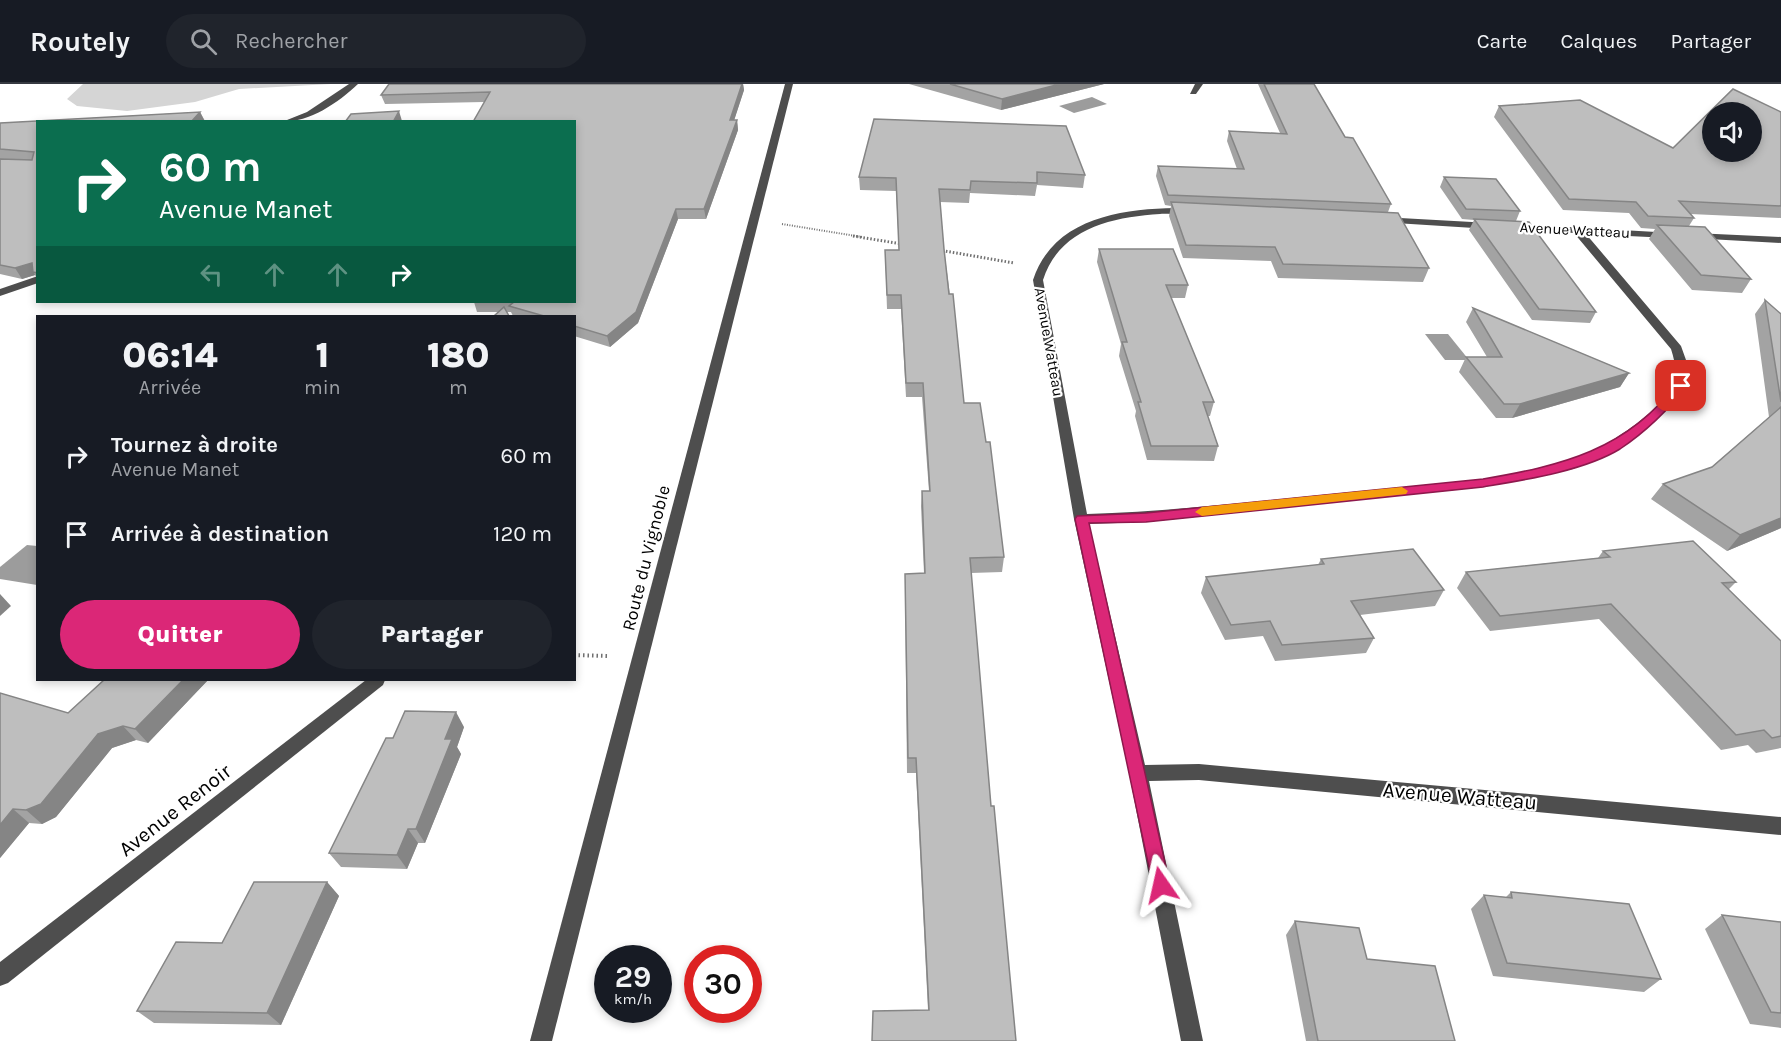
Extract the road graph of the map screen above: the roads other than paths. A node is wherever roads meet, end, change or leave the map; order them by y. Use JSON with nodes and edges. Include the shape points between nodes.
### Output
{"nodes":[{"id":1,"x":354,"y":84,"type":"edge"},
{"id":2,"x":789,"y":84,"type":"edge"},
{"id":3,"x":1199,"y":84,"type":"edge"},
{"id":4,"x":1193,"y":92,"type":"dead end"},
{"id":5,"x":310,"y":114,"type":"junction"},
{"id":6,"x":292,"y":120,"type":"edge"},
{"id":7,"x":303,"y":120,"type":"edge"},
{"id":8,"x":1207,"y":211,"type":"edge"},
{"id":9,"x":1375,"y":220,"type":"edge"},
{"id":10,"x":1578,"y":231,"type":"junction"},
{"id":11,"x":1781,"y":240,"type":"edge"},
{"id":12,"x":36,"y":280,"type":"edge"},
{"id":13,"x":0,"y":293,"type":"edge"},
{"id":14,"x":1081,"y":519,"type":"junction"},
{"id":15,"x":376,"y":681,"type":"edge"},
{"id":16,"x":1138,"y":773,"type":"junction"},
{"id":17,"x":1781,"y":826,"type":"edge"},
{"id":18,"x":0,"y":975,"type":"edge"},
{"id":19,"x":542,"y":1041,"type":"edge"},
{"id":20,"x":1192,"y":1041,"type":"edge"}],
"edges":[{"from":1,"to":5,"type":"street"},
{"from":2,"to":19,"type":"street","name":"Route du Vignoble"},
{"from":3,"to":4,"type":"street"},
{"from":5,"to":6,"type":"street"},
{"from":5,"to":7,"type":"street"},
{"from":8,"to":14,"type":"street","name":"Avenue Watteau","via":[[1171,210],[1121,216],[1067,236],[1041,266],[1038,291]]},
{"from":9,"to":10,"type":"street","name":"Avenue Watteau"},
{"from":10,"to":11,"type":"street","name":"Avenue Watteau"},
{"from":10,"to":14,"type":"street","via":[[1677,348],[1684,368],[1681,386],[1670,400],[1615,446],[1527,475],[1483,483],[1146,517]]},
{"from":12,"to":13,"type":"street"},
{"from":14,"to":16,"type":"street","name":"Avenue Watteau"},
{"from":15,"to":18,"type":"street","name":"Avenue Renoir"},
{"from":16,"to":17,"type":"street","name":"Avenue Watteau","via":[[1199,772]]},
{"from":16,"to":20,"type":"street","name":"Avenue Watteau"}]}
